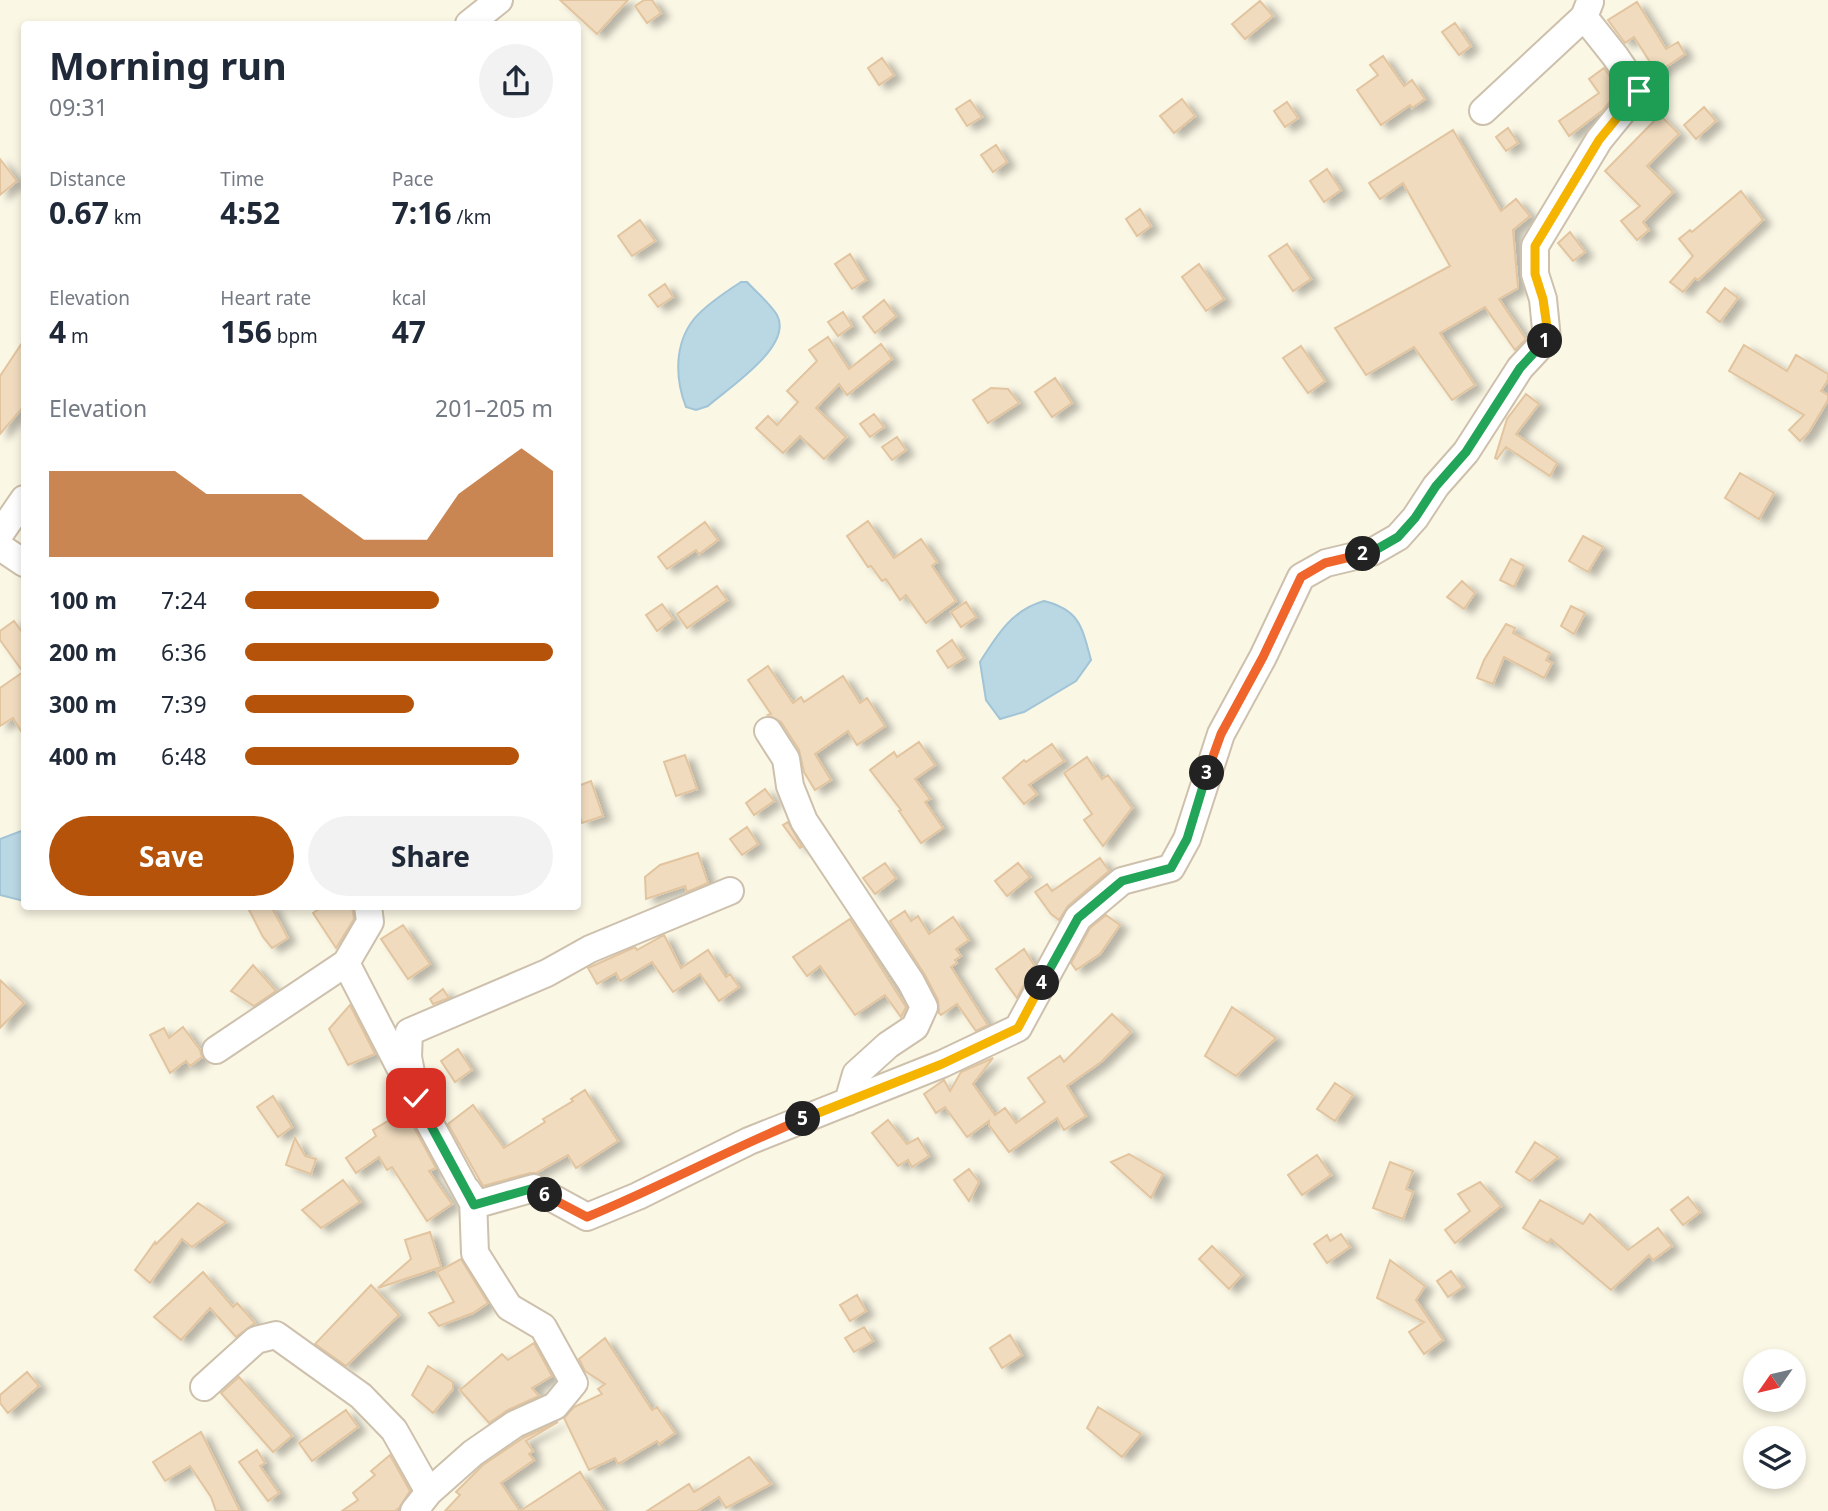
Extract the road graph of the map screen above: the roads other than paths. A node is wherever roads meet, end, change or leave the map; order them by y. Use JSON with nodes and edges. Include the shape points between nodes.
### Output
{"nodes":[{"id":1,"x":499,"y":0,"type":"edge"},
{"id":2,"x":1587,"y":8,"type":"edge"},
{"id":3,"x":473,"y":21,"type":"edge"},
{"id":4,"x":1483,"y":111,"type":"dead end"},
{"id":5,"x":21,"y":503,"type":"edge"},
{"id":6,"x":0,"y":534,"type":"edge"},
{"id":7,"x":0,"y":547,"type":"edge"},
{"id":8,"x":21,"y":561,"type":"edge"},
{"id":9,"x":768,"y":731,"type":"dead end"},
{"id":10,"x":730,"y":891,"type":"dead end"},
{"id":11,"x":368,"y":910,"type":"edge"},
{"id":12,"x":346,"y":963,"type":"junction"},
{"id":13,"x":216,"y":1050,"type":"dead end"},
{"id":14,"x":848,"y":1102,"type":"junction"},
{"id":15,"x":204,"y":1387,"type":"dead end"},
{"id":16,"x":422,"y":1502,"type":"edge"}],
"edges":[{"from":1,"to":3,"type":"street"},
{"from":2,"to":4,"type":"street"},
{"from":2,"to":14,"type":"street","via":[[1639,91],[1599,140],[1535,246],[1535,274],[1547,339],[1520,368],[1466,452],[1398,537],[1372,552],[1325,563],[1301,577],[1221,734],[1187,839],[1171,868],[1122,881],[1078,918],[1018,1028]]},
{"from":5,"to":6,"type":"street"},
{"from":7,"to":8,"type":"street"},
{"from":9,"to":14,"type":"street","via":[[786,758],[790,786],[804,821],[924,1007],[915,1027],[856,1074]]},
{"from":10,"to":14,"type":"street","via":[[410,1032],[408,1057],[416,1098],[474,1205],[534,1188],[587,1217],[750,1141]]},
{"from":11,"to":12,"type":"street","via":[[370,922]]},
{"from":12,"to":13,"type":"street"},
{"from":12,"to":16,"type":"street","via":[[472,1199],[475,1253],[509,1307],[543,1327],[574,1383],[555,1406],[515,1424],[474,1453]]},
{"from":15,"to":16,"type":"street","via":[[256,1340],[276,1335],[361,1396],[394,1430]]}]}
